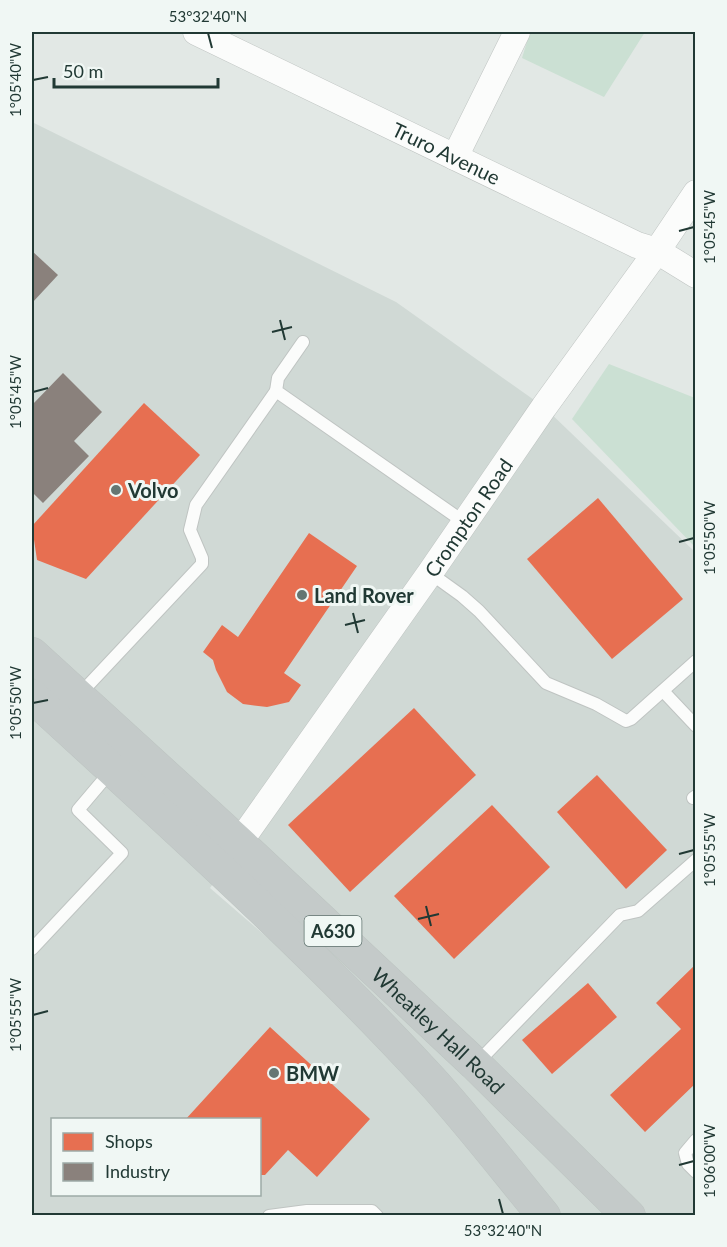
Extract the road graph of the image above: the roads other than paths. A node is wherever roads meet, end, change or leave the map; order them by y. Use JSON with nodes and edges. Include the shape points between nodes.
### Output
{"nodes":[{"id":1,"x":196,"y":32,"type":"edge"},
{"id":2,"x":518,"y":32,"type":"edge"},
{"id":3,"x":455,"y":157,"type":"junction"},
{"id":4,"x":696,"y":193,"type":"edge"},
{"id":5,"x":657,"y":251,"type":"junction"},
{"id":6,"x":696,"y":275,"type":"edge"},
{"id":7,"x":303,"y":342,"type":"dead end"},
{"id":8,"x":276,"y":391,"type":"junction"},
{"id":9,"x":464,"y":522,"type":"junction"},
{"id":10,"x":430,"y":573,"type":"junction"},
{"id":11,"x":32,"y":654,"type":"edge"},
{"id":12,"x":696,"y":661,"type":"edge"},
{"id":13,"x":663,"y":691,"type":"junction"},
{"id":14,"x":32,"y":696,"type":"edge"},
{"id":15,"x":78,"y":696,"type":"junction"},
{"id":16,"x":696,"y":726,"type":"edge"},
{"id":17,"x":112,"y":770,"type":"junction"},
{"id":18,"x":239,"y":843,"type":"junction"},
{"id":19,"x":696,"y":860,"type":"edge"},
{"id":20,"x":32,"y":949,"type":"edge"},
{"id":21,"x":475,"y":1064,"type":"junction"},
{"id":22,"x":696,"y":1140,"type":"edge"},
{"id":23,"x":696,"y":1172,"type":"edge"},
{"id":24,"x":268,"y":1215,"type":"edge"},
{"id":25,"x":274,"y":1215,"type":"edge"},
{"id":26,"x":377,"y":1215,"type":"edge"},
{"id":27,"x":544,"y":1215,"type":"edge"},
{"id":28,"x":629,"y":1215,"type":"edge"}],
"edges":[{"from":1,"to":3,"type":"street","name":"Truro Avenue"},
{"from":2,"to":3,"type":"street"},
{"from":3,"to":5,"type":"street","name":"Truro Avenue"},
{"from":4,"to":5,"type":"street","name":"Crompton Road"},
{"from":5,"to":6,"type":"street","name":"Truro Avenue"},
{"from":5,"to":9,"type":"street","name":"Crompton Road"},
{"from":7,"to":8,"type":"lane","via":[[278,378]]},
{"from":8,"to":9,"type":"lane"},
{"from":8,"to":15,"type":"lane","via":[[196,505],[190,530],[202,564]]},
{"from":9,"to":10,"type":"street","name":"Crompton Road"},
{"from":10,"to":13,"type":"lane","via":[[479,611],[553,687],[626,721]]},
{"from":10,"to":18,"type":"street","name":"Crompton Road"},
{"from":11,"to":15,"type":"highway","name":"Wheatley Hall Road","number":"A630"},
{"from":12,"to":13,"type":"lane"},
{"from":13,"to":16,"type":"lane"},
{"from":14,"to":17,"type":"highway","name":"Wheatley Hall Road","number":"A630"},
{"from":15,"to":18,"type":"highway","name":"Wheatley Hall Road","number":"A630"},
{"from":17,"to":20,"type":"lane","via":[[78,810],[122,853]]},
{"from":17,"to":27,"type":"highway","name":"Wheatley Hall Road","number":"A630","via":[[333,978],[432,1081]]},
{"from":18,"to":21,"type":"highway","name":"Wheatley Hall Road","number":"A630"},
{"from":19,"to":21,"type":"lane","via":[[638,911],[620,915]]},
{"from":21,"to":28,"type":"highway","name":"Wheatley Hall Road","number":"A630"},
{"from":22,"to":23,"type":"lane","via":[[684,1153]]},
{"from":24,"to":25,"type":"lane"},
{"from":25,"to":26,"type":"lane","via":[[307,1210],[372,1211]]}]}
